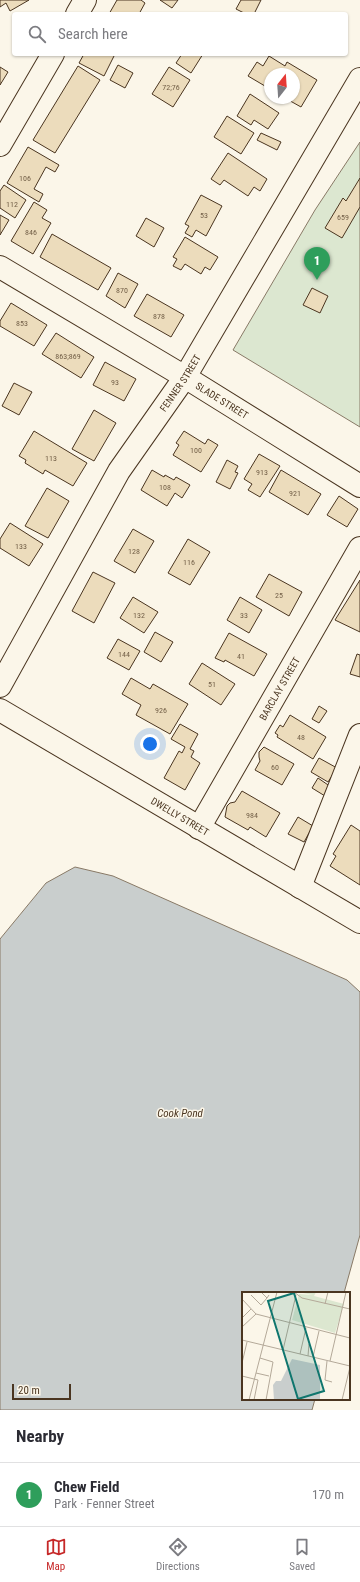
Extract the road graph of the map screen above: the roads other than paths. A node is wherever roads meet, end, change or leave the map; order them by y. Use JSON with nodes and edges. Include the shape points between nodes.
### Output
{"nodes":[{"id":1,"x":53,"y":56,"type":"edge"},
{"id":2,"x":360,"y":79,"type":"edge"},
{"id":3,"x":0,"y":145,"type":"edge"},
{"id":4,"x":0,"y":267,"type":"edge"},
{"id":5,"x":185,"y":377,"type":"junction"},
{"id":6,"x":360,"y":486,"type":"edge"},
{"id":7,"x":360,"y":548,"type":"edge"},
{"id":8,"x":0,"y":686,"type":"edge"},
{"id":9,"x":0,"y":710,"type":"edge"},
{"id":10,"x":360,"y":735,"type":"edge"},
{"id":11,"x":199,"y":828,"type":"junction"},
{"id":12,"x":300,"y":887,"type":"junction"},
{"id":13,"x":360,"y":922,"type":"edge"}],
"edges":[{"from":1,"to":3,"type":"street"},
{"from":2,"to":5,"type":"street","name":"FENNER STREET"},
{"from":4,"to":5,"type":"street","name":"SLADE STREET"},
{"from":5,"to":6,"type":"street","name":"SLADE STREET"},
{"from":5,"to":8,"type":"street","name":"FENNER STREET","via":[[119,470]]},
{"from":7,"to":11,"type":"street","name":"BARCLAY STREET"},
{"from":9,"to":11,"type":"street","name":"DWELLY STREET"},
{"from":10,"to":12,"type":"street"},
{"from":11,"to":12,"type":"street","name":"DWELLY STREET"},
{"from":12,"to":13,"type":"street","name":"DWELLY STREET"}]}
